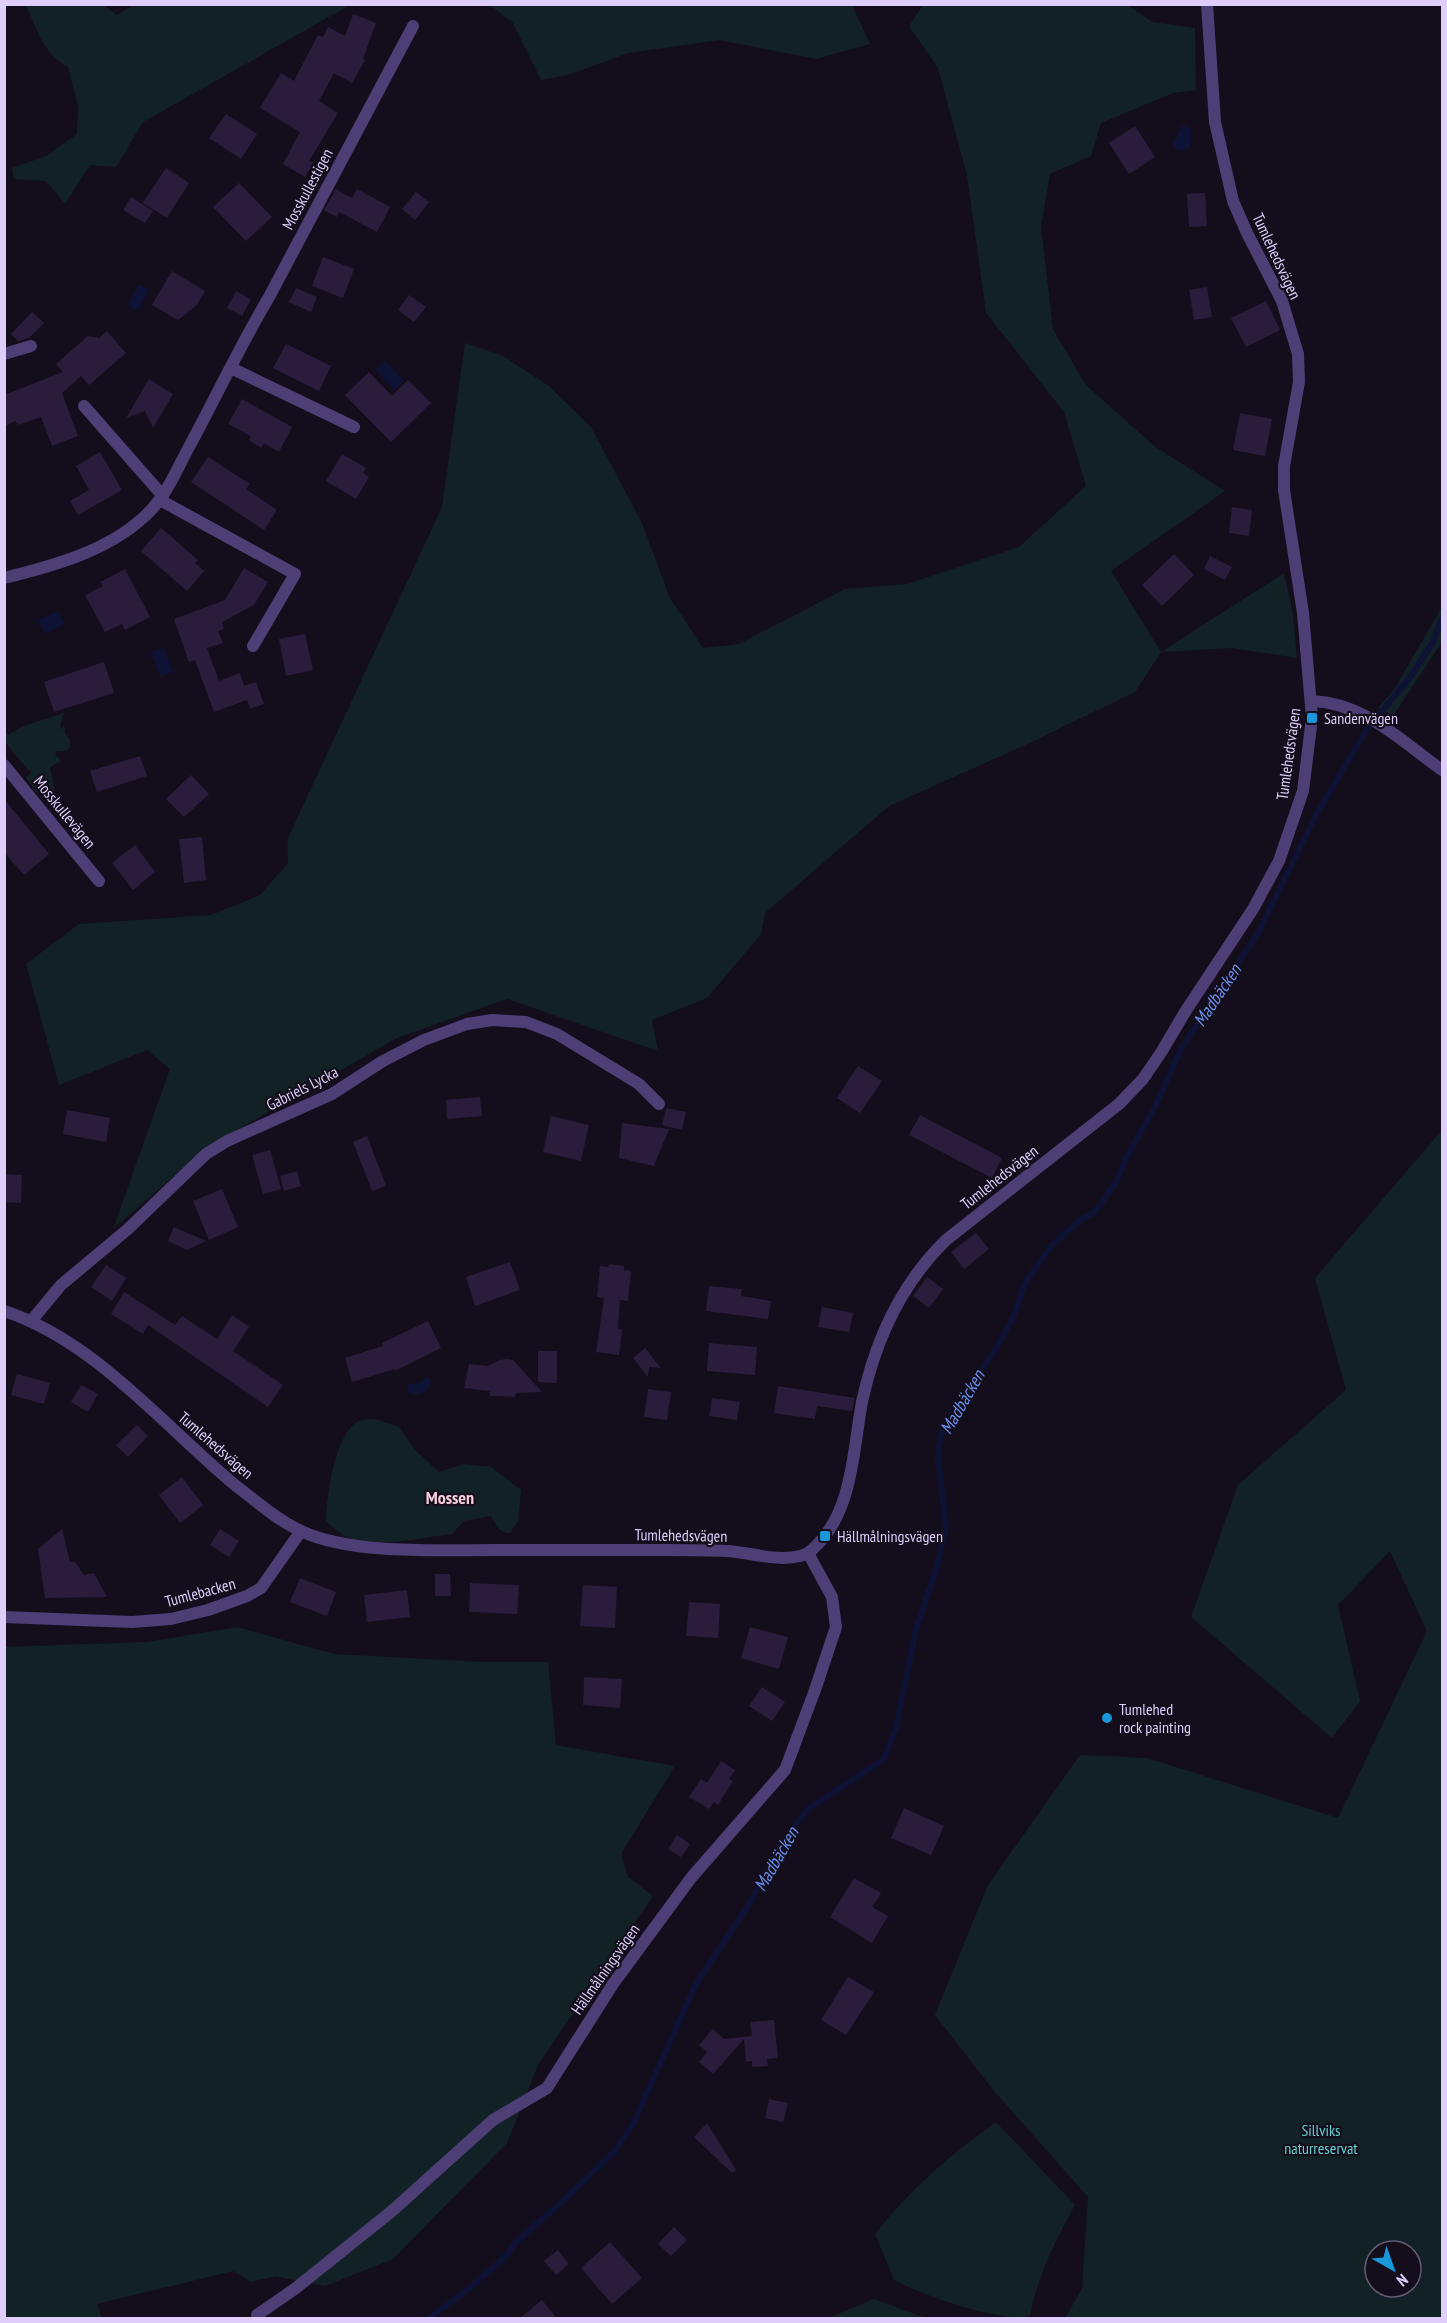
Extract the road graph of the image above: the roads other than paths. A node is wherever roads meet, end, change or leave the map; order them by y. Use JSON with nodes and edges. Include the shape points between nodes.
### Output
{"nodes":[{"id":1,"x":1207,"y":4,"type":"edge"},
{"id":2,"x":413,"y":26,"type":"dead end"},
{"id":3,"x":31,"y":346,"type":"dead end"},
{"id":4,"x":4,"y":354,"type":"edge"},
{"id":5,"x":231,"y":368,"type":"junction"},
{"id":6,"x":84,"y":406,"type":"dead end"},
{"id":7,"x":354,"y":428,"type":"dead end"},
{"id":8,"x":161,"y":498,"type":"junction"},
{"id":9,"x":4,"y":578,"type":"edge"},
{"id":10,"x":253,"y":646,"type":"dead end"},
{"id":11,"x":1312,"y":701,"type":"junction"},
{"id":12,"x":4,"y":765,"type":"edge"},
{"id":13,"x":1443,"y":770,"type":"edge"},
{"id":14,"x":99,"y":881,"type":"dead end"},
{"id":15,"x":659,"y":1104,"type":"dead end"},
{"id":16,"x":4,"y":1311,"type":"edge"},
{"id":17,"x":32,"y":1320,"type":"junction"},
{"id":18,"x":301,"y":1532,"type":"junction"},
{"id":19,"x":807,"y":1553,"type":"junction"},
{"id":20,"x":4,"y":1617,"type":"edge"},
{"id":21,"x":257,"y":2315,"type":"dead end"}],
"edges":[{"from":1,"to":11,"type":"street","name":"Tumlehedsvägen","via":[[1215,122],[1233,201],[1282,301],[1298,354],[1299,382],[1284,466],[1284,490]]},
{"from":2,"to":5,"type":"street","name":"Mosskullestigen"},
{"from":3,"to":4,"type":"street"},
{"from":5,"to":7,"type":"street"},
{"from":5,"to":8,"type":"street","name":"Mosskullestigen"},
{"from":6,"to":8,"type":"street"},
{"from":8,"to":9,"type":"street","name":"Mosskullestigen","via":[[145,516],[101,545]]},
{"from":8,"to":10,"type":"street","via":[[295,574]]},
{"from":11,"to":13,"type":"street","via":[[1342,704],[1362,713]]},
{"from":11,"to":19,"type":"street","name":"Tumlehedsvägen","via":[[1303,791],[1279,861],[1253,909],[1143,1079],[1119,1104],[946,1240],[911,1280],[896,1305],[873,1365],[855,1455],[835,1520]]},
{"from":12,"to":14,"type":"street","name":"Mosskullevägen"},
{"from":15,"to":17,"type":"street","name":"Gabriels Lycka","via":[[639,1084],[557,1034],[526,1022],[492,1020],[467,1024],[383,1061],[332,1094],[206,1154],[128,1229],[61,1285]]},
{"from":16,"to":17,"type":"street","name":"Tumlehedsvägen"},
{"from":17,"to":18,"type":"street","name":"Tumlehedsvägen","via":[[110,1374],[228,1479]]},
{"from":18,"to":19,"type":"street","name":"Tumlehedsvägen","via":[[368,1547],[436,1550],[716,1551],[787,1558]]},
{"from":18,"to":20,"type":"street","name":"Tumlebacken","via":[[261,1588],[208,1610],[171,1619],[132,1622]]},
{"from":19,"to":21,"type":"street","name":"Hällmålningsvägen","via":[[832,1597],[836,1627],[785,1770],[684,1888],[613,1984],[547,2088],[493,2120],[383,2218]]}]}
